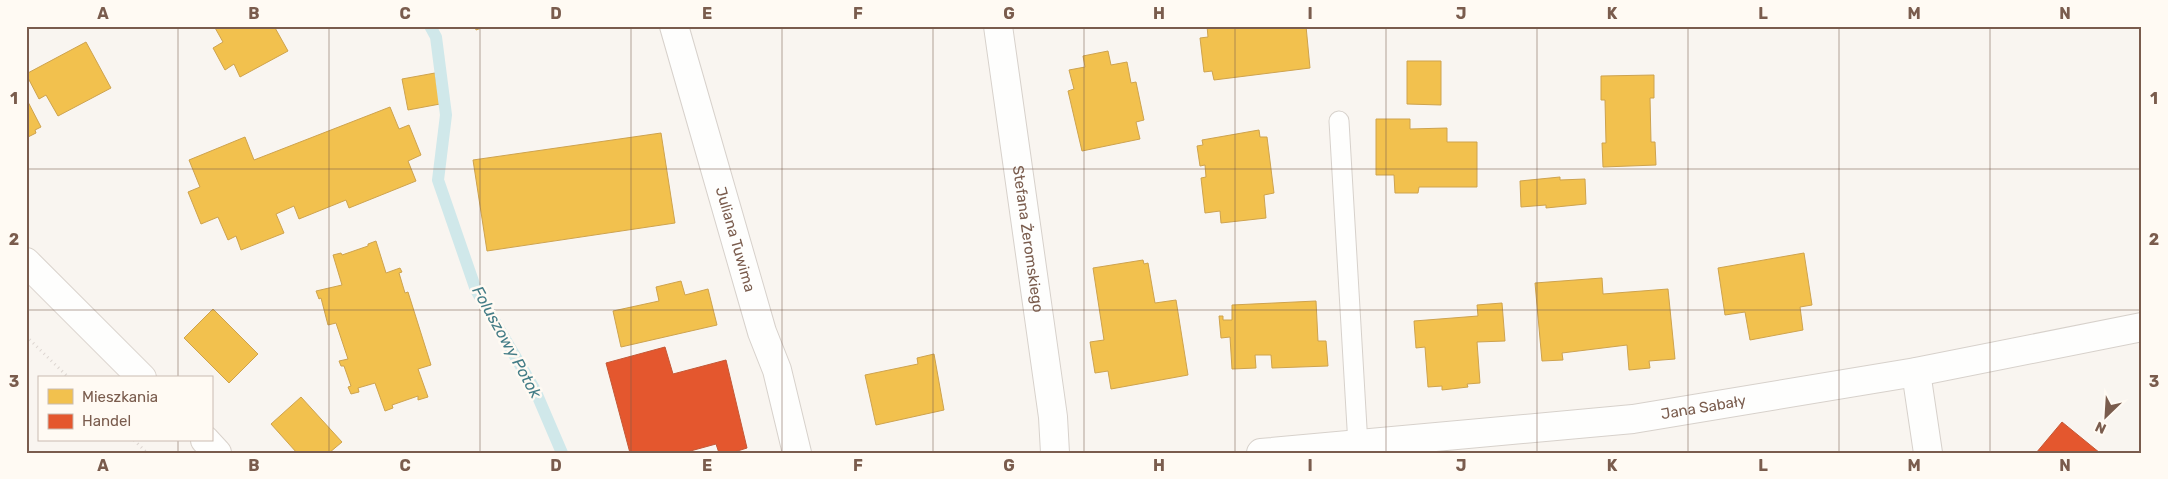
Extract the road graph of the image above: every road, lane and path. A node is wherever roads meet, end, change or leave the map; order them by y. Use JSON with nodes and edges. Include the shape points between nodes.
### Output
{"nodes":[{"id":1,"x":674,"y":26,"type":"edge"},
{"id":2,"x":998,"y":26,"type":"edge"},
{"id":3,"x":1339,"y":121,"type":"dead end"},
{"id":4,"x":26,"y":262,"type":"edge"},
{"id":5,"x":2142,"y":327,"type":"edge"},
{"id":6,"x":26,"y":336,"type":"edge"},
{"id":7,"x":1916,"y":372,"type":"junction"},
{"id":8,"x":67,"y":376,"type":"edge"},
{"id":9,"x":140,"y":376,"type":"edge"},
{"id":10,"x":136,"y":442,"type":"edge"},
{"id":11,"x":206,"y":442,"type":"edge"},
{"id":12,"x":1358,"y":445,"type":"junction"},
{"id":13,"x":147,"y":453,"type":"edge"},
{"id":14,"x":217,"y":453,"type":"edge"},
{"id":15,"x":797,"y":453,"type":"edge"},
{"id":16,"x":1055,"y":453,"type":"edge"},
{"id":17,"x":1261,"y":453,"type":"edge"},
{"id":18,"x":1928,"y":453,"type":"edge"}],
"edges":[{"from":1,"to":15,"type":"street","name":"Juliana Tuwima","via":[[762,332],[777,370]]},
{"from":2,"to":16,"type":"street","name":"Stefana Żeromskiego","via":[[1053,417]]},
{"from":3,"to":12,"type":"lane"},
{"from":4,"to":9,"type":"street"},
{"from":5,"to":7,"type":"street","name":"Jana Sabały"},
{"from":6,"to":8,"type":"path"},
{"from":7,"to":12,"type":"street","name":"Jana Sabały","via":[[1633,419]]},
{"from":7,"to":18,"type":"street"},
{"from":10,"to":13,"type":"path"},
{"from":11,"to":14,"type":"street"},
{"from":12,"to":17,"type":"street","name":"Jana Sabały"}]}
